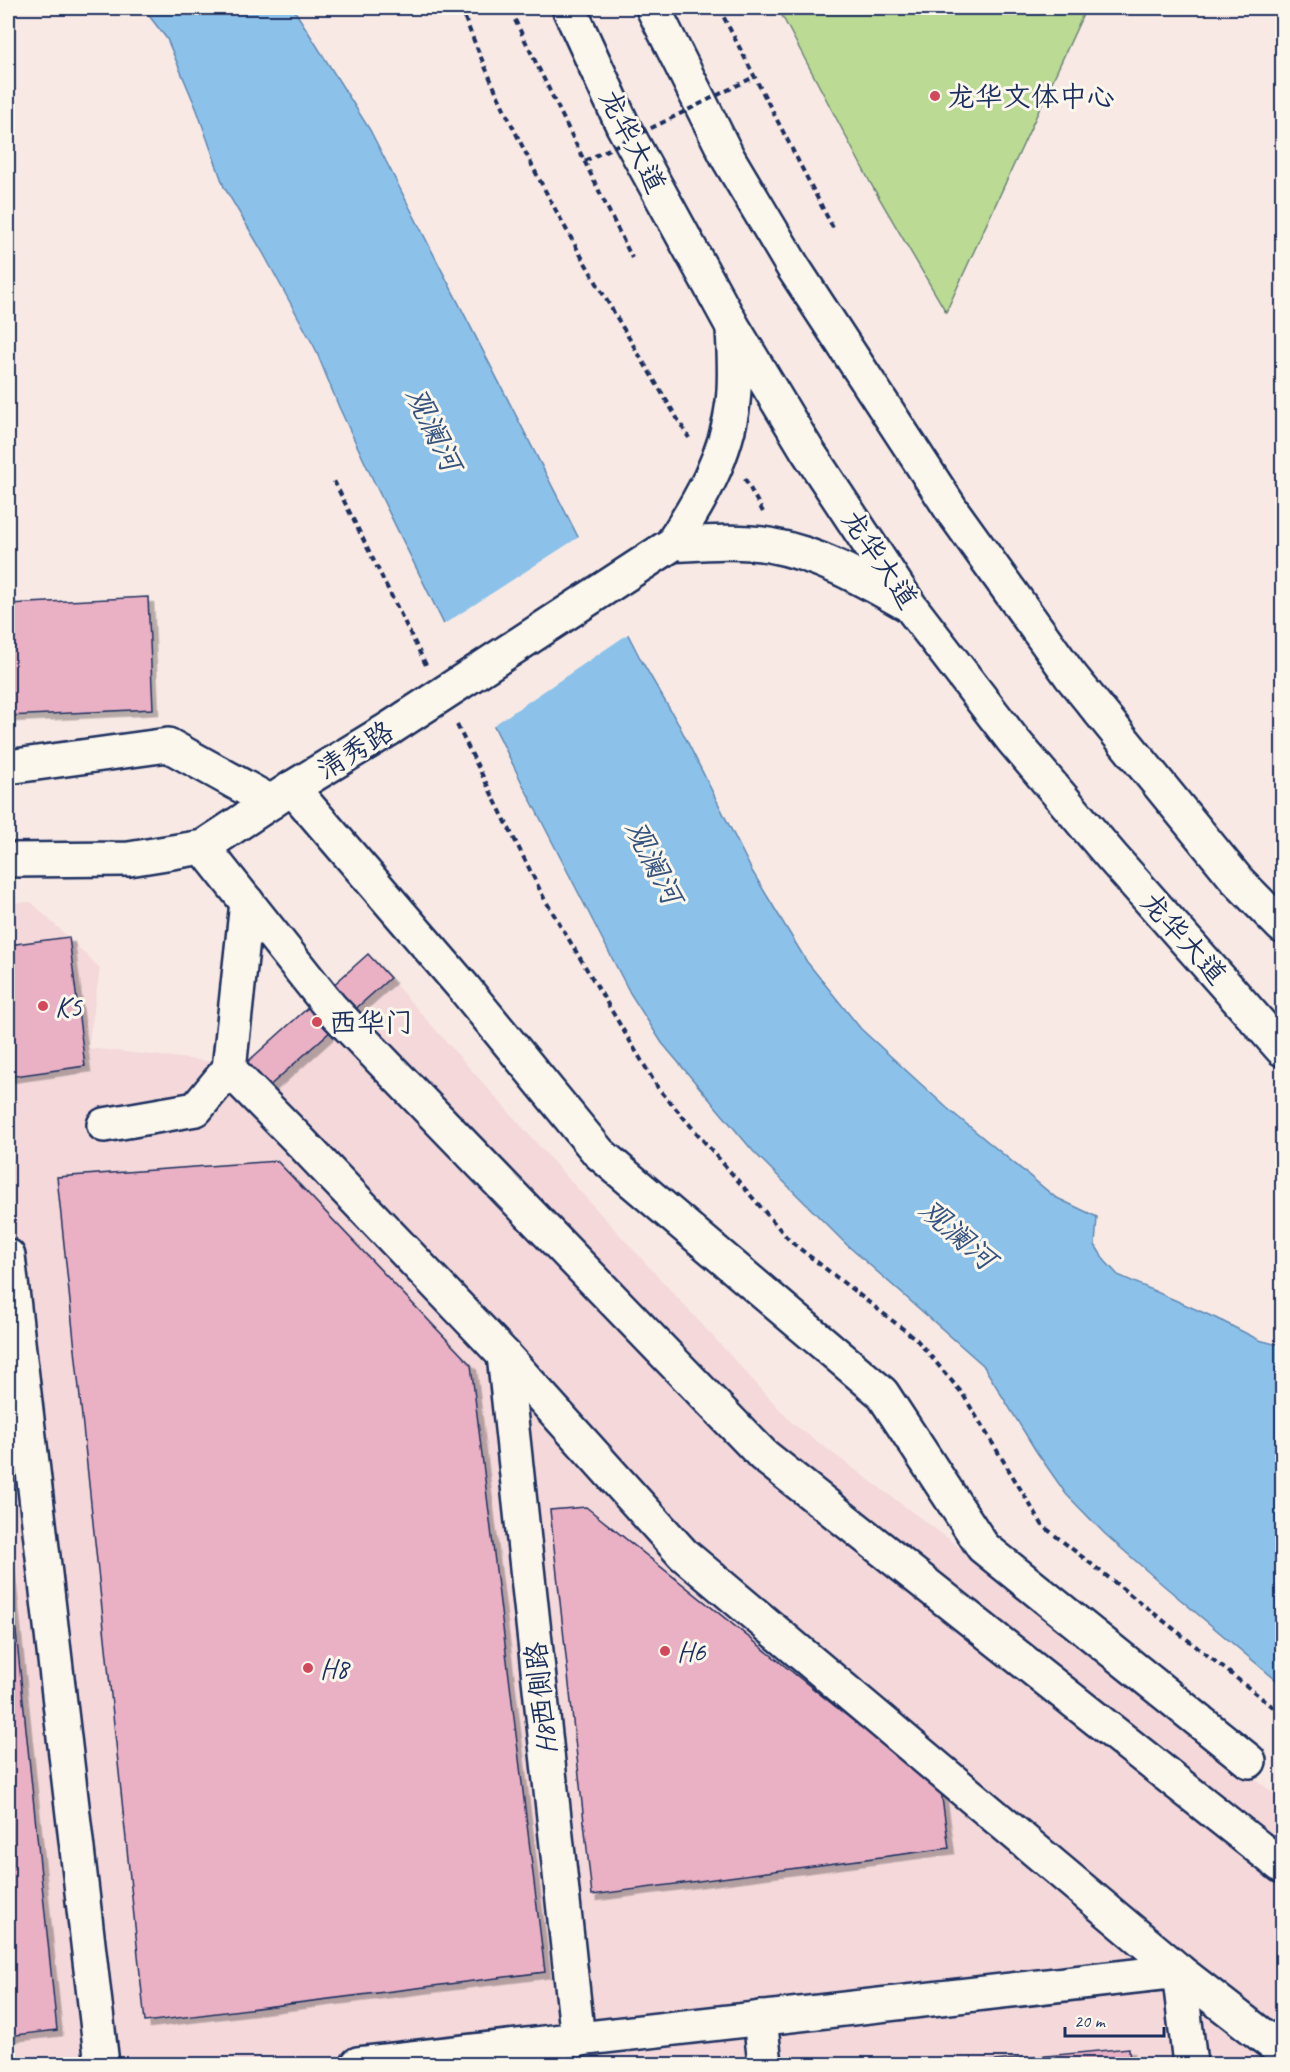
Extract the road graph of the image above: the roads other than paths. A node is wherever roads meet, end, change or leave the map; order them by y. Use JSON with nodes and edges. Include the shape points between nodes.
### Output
{"nodes":[{"id":1,"x":569,"y":8,"type":"edge"},
{"id":2,"x":653,"y":8,"type":"edge"},
{"id":3,"x":733,"y":327,"type":"junction"},
{"id":4,"x":671,"y":545,"type":"junction"},
{"id":5,"x":910,"y":606,"type":"junction"},
{"id":6,"x":8,"y":767,"type":"edge"},
{"id":7,"x":281,"y":795,"type":"junction"},
{"id":8,"x":203,"y":847,"type":"junction"},
{"id":9,"x":8,"y":860,"type":"edge"},
{"id":10,"x":247,"y":902,"type":"junction"},
{"id":11,"x":1282,"y":926,"type":"edge"},
{"id":12,"x":1282,"y":1048,"type":"edge"},
{"id":13,"x":229,"y":1070,"type":"junction"},
{"id":14,"x":104,"y":1125,"type":"dead end"},
{"id":15,"x":8,"y":1256,"type":"edge"},
{"id":16,"x":504,"y":1356,"type":"junction"},
{"id":17,"x":1249,"y":1761,"type":"dead end"},
{"id":18,"x":1282,"y":1866,"type":"edge"},
{"id":19,"x":1179,"y":1971,"type":"junction"},
{"id":20,"x":760,"y":2018,"type":"junction"},
{"id":21,"x":578,"y":2040,"type":"junction"},
{"id":22,"x":1282,"y":2051,"type":"edge"},
{"id":23,"x":102,"y":2064,"type":"edge"},
{"id":24,"x":358,"y":2064,"type":"edge"},
{"id":25,"x":765,"y":2064,"type":"edge"},
{"id":26,"x":1190,"y":2064,"type":"edge"}],
"edges":[{"from":1,"to":3,"type":"main road","name":"龙华大道","via":[[623,126]]},
{"from":2,"to":11,"type":"main road","via":[[728,158],[793,267],[953,512],[1070,675],[1237,880]]},
{"from":3,"to":4,"type":"main road","via":[[733,402],[726,435],[703,495]]},
{"from":3,"to":5,"type":"main road","name":"龙华大道","via":[[807,450]]},
{"from":4,"to":5,"type":"main road","via":[[767,544],[803,553],[834,564]]},
{"from":4,"to":7,"type":"main road","name":"清秀路","bridge":true},
{"from":5,"to":12,"type":"main road","name":"龙华大道","via":[[1089,830]]},
{"from":6,"to":7,"type":"main road","via":[[168,745]]},
{"from":7,"to":8,"type":"main road","name":"清秀路"},
{"from":7,"to":17,"type":"main road","via":[[464,988],[599,1153],[882,1393],[983,1547]]},
{"from":8,"to":9,"type":"main road","name":"清秀路","via":[[129,859]]},
{"from":8,"to":10,"type":"main road"},
{"from":10,"to":13,"type":"main road"},
{"from":10,"to":18,"type":"main road","via":[[331,1008],[763,1455]]},
{"from":13,"to":14,"type":"main road","via":[[196,1109]]},
{"from":13,"to":16,"type":"main road"},
{"from":15,"to":23,"type":"main road"},
{"from":16,"to":19,"type":"main road","via":[[683,1554]]},
{"from":16,"to":21,"type":"main road","name":"H8西側路"},
{"from":19,"to":20,"type":"main road"},
{"from":19,"to":22,"type":"main road"},
{"from":19,"to":26,"type":"main road"},
{"from":20,"to":21,"type":"main road"},
{"from":20,"to":25,"type":"main road"},
{"from":21,"to":24,"type":"main road"}]}
